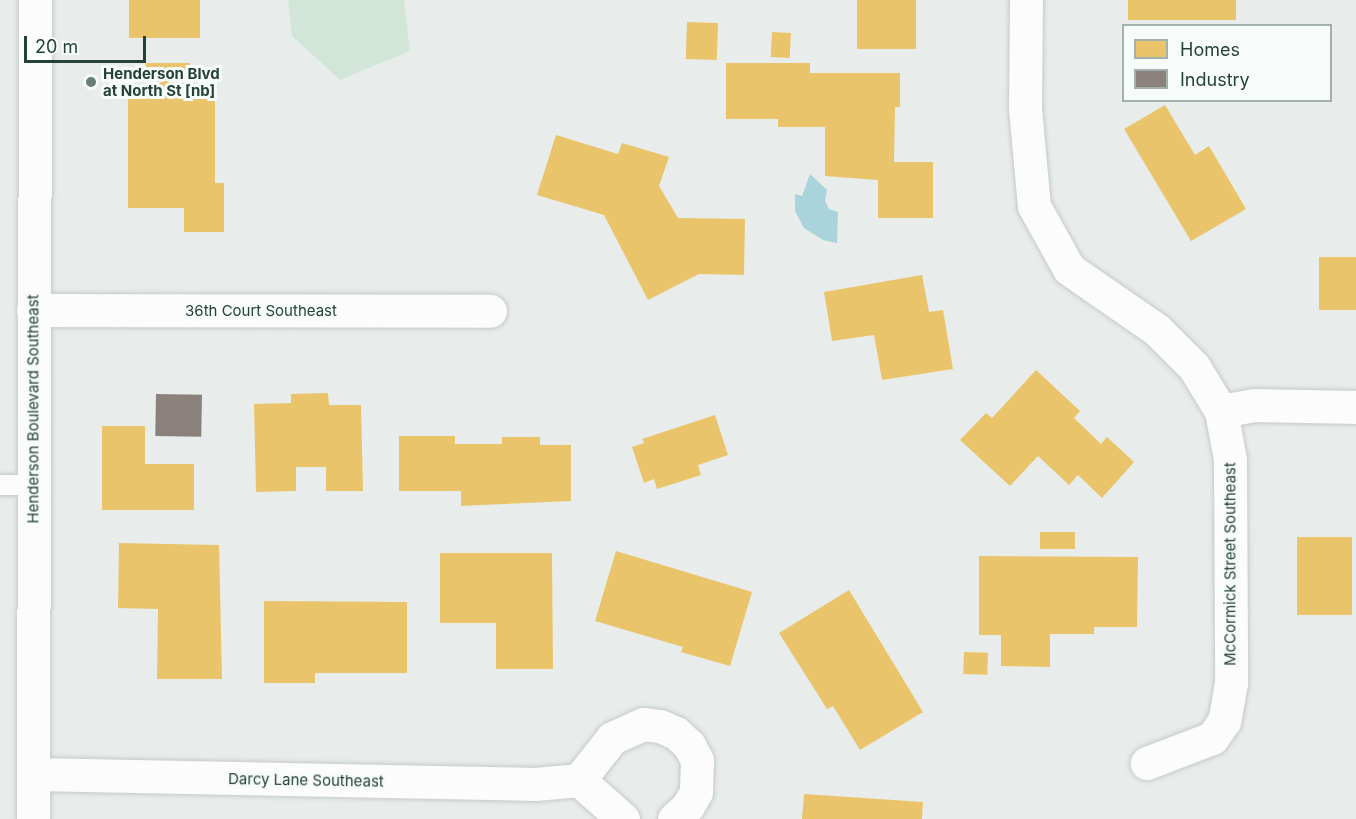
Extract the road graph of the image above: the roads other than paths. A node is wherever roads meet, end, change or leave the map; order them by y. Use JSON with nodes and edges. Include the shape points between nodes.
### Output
{"nodes":[{"id":1,"x":35,"y":0,"type":"edge"},
{"id":2,"x":1026,"y":0,"type":"edge"},
{"id":3,"x":33,"y":310,"type":"junction"},
{"id":4,"x":490,"y":311,"type":"dead end"},
{"id":5,"x":1356,"y":407,"type":"edge"},
{"id":6,"x":1221,"y":411,"type":"junction"},
{"id":7,"x":0,"y":485,"type":"edge"},
{"id":8,"x":33,"y":485,"type":"junction"},
{"id":9,"x":1147,"y":763,"type":"dead end"},
{"id":10,"x":33,"y":774,"type":"junction"},
{"id":11,"x":579,"y":780,"type":"junction"},
{"id":12,"x":33,"y":819,"type":"edge"},
{"id":13,"x":622,"y":819,"type":"edge"},
{"id":14,"x":674,"y":819,"type":"edge"}],
"edges":[{"from":1,"to":3,"type":"street","name":"Henderson Boulevard Southeast"},
{"from":2,"to":6,"type":"street","name":"McCormick Street Southeast","via":[[1025,108],[1034,206],[1069,269],[1157,330],[1194,367]]},
{"from":3,"to":4,"type":"street","name":"36th Court Southeast"},
{"from":3,"to":8,"type":"street","name":"Henderson Boulevard Southeast"},
{"from":5,"to":6,"type":"street","via":[[1254,405]]},
{"from":6,"to":9,"type":"street","name":"McCormick Street Southeast","via":[[1230,459],[1231,683],[1224,721],[1212,738]]},
{"from":7,"to":8,"type":"lane"},
{"from":8,"to":10,"type":"street","name":"Henderson Boulevard Southeast"},
{"from":10,"to":11,"type":"street","name":"Darcy Lane Southeast","via":[[535,784]]},
{"from":10,"to":12,"type":"street","name":"Henderson Boulevard Southeast"},
{"from":11,"to":13,"type":"street"},
{"from":11,"to":14,"type":"street","via":[[612,738],[643,724],[660,726],[689,745],[698,768],[696,792]]}]}
